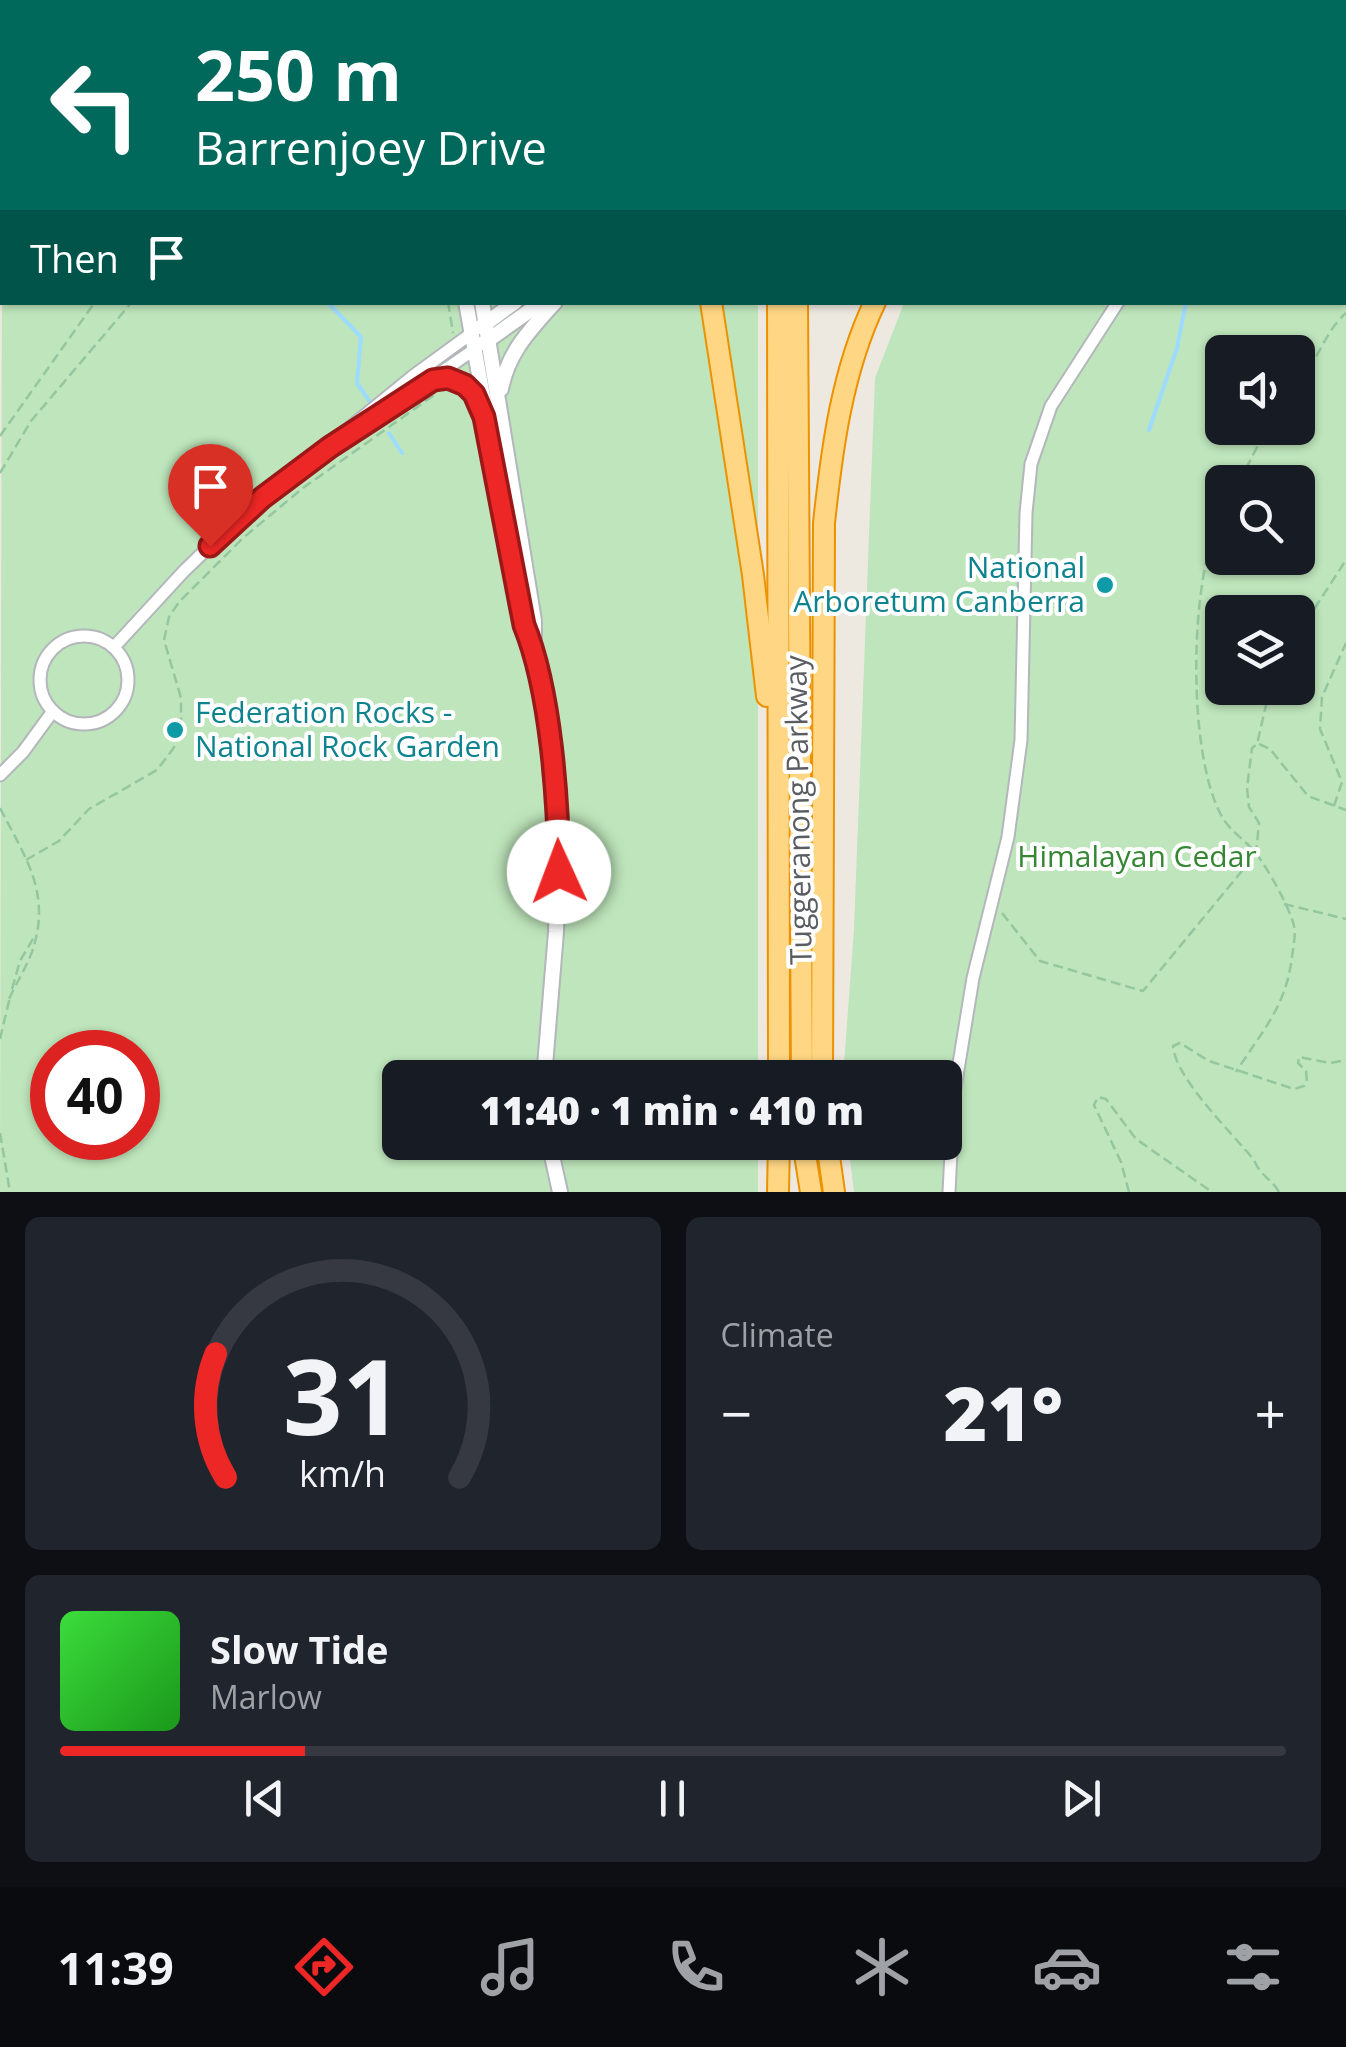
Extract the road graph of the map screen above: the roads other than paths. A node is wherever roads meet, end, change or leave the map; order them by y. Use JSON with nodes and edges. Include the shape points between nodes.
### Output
{"nodes":[{"id":1,"x":467,"y":305,"type":"edge"},
{"id":2,"x":483,"y":305,"type":"edge"},
{"id":3,"x":510,"y":305,"type":"edge"},
{"id":4,"x":538,"y":305,"type":"edge"},
{"id":5,"x":553,"y":305,"type":"edge"},
{"id":6,"x":711,"y":305,"type":"edge"},
{"id":7,"x":778,"y":305,"type":"edge"},
{"id":8,"x":797,"y":305,"type":"edge"},
{"id":9,"x":872,"y":305,"type":"edge"},
{"id":10,"x":873,"y":305,"type":"edge"},
{"id":11,"x":1116,"y":305,"type":"edge"},
{"id":12,"x":486,"y":323,"type":"junction"},
{"id":13,"x":472,"y":333,"type":"junction"},
{"id":14,"x":489,"y":339,"type":"junction"},
{"id":15,"x":475,"y":349,"type":"junction"},
{"id":16,"x":428,"y":383,"type":"junction"},
{"id":17,"x":499,"y":398,"type":"junction"},
{"id":18,"x":484,"y":417,"type":"junction"},
{"id":19,"x":330,"y":447,"type":"junction"},
{"id":20,"x":114,"y":647,"type":"junction"},
{"id":21,"x":534,"y":647,"type":"junction"},
{"id":22,"x":53,"y":711,"type":"junction"},
{"id":23,"x":798,"y":734,"type":"junction"},
{"id":24,"x":0,"y":776,"type":"edge"},
{"id":25,"x":779,"y":812,"type":"junction"},
{"id":26,"x":545,"y":1060,"type":"edge"},
{"id":27,"x":779,"y":1060,"type":"edge"},
{"id":28,"x":802,"y":1060,"type":"edge"},
{"id":29,"x":822,"y":1060,"type":"edge"},
{"id":30,"x":554,"y":1160,"type":"edge"},
{"id":31,"x":779,"y":1160,"type":"edge"},
{"id":32,"x":801,"y":1160,"type":"edge"},
{"id":33,"x":806,"y":1160,"type":"edge"},
{"id":34,"x":830,"y":1160,"type":"edge"},
{"id":35,"x":560,"y":1192,"type":"edge"},
{"id":36,"x":778,"y":1192,"type":"edge"},
{"id":37,"x":797,"y":1192,"type":"edge"},
{"id":38,"x":811,"y":1192,"type":"edge"},
{"id":39,"x":834,"y":1192,"type":"edge"},
{"id":40,"x":948,"y":1192,"type":"edge"}],
"edges":[{"from":1,"to":13,"type":"street"},
{"from":2,"to":12,"type":"street"},
{"from":3,"to":12,"type":"street"},
{"from":4,"to":14,"type":"street"},
{"from":5,"to":17,"type":"street","via":[[510,357]]},
{"from":6,"to":25,"type":"highway","via":[[754,575]]},
{"from":7,"to":25,"type":"highway","name":"Tuggeranong Parkway"},
{"from":8,"to":23,"type":"highway","name":"Tuggeranong Parkway"},
{"from":9,"to":23,"type":"highway","via":[[838,374],[819,450]]},
{"from":10,"to":29,"type":"highway","via":[[848,374],[824,524]]},
{"from":11,"to":40,"type":"street","via":[[1051,406],[1031,464],[1021,740],[1008,838],[973,978],[954,1094]]},
{"from":12,"to":13,"type":"street"},
{"from":12,"to":14,"type":"street"},
{"from":13,"to":15,"type":"street"},
{"from":13,"to":19,"type":"street"},
{"from":14,"to":15,"type":"street"},
{"from":14,"to":17,"type":"street"},
{"from":15,"to":16,"type":"street"},
{"from":15,"to":18,"type":"street"},
{"from":16,"to":18,"type":"street","via":[[456,380],[472,391]]},
{"from":16,"to":19,"type":"street"},
{"from":17,"to":21,"type":"street"},
{"from":18,"to":21,"type":"street","via":[[524,625]]},
{"from":19,"to":20,"type":"street","via":[[220,536]]},
{"from":20,"to":22,"type":"street","via":[[84,636],[55,647],[40,682]]},
{"from":20,"to":22,"type":"street","via":[[128,679],[114,712],[87,724]]},
{"from":21,"to":26,"type":"street","via":[[553,762],[558,848]]},
{"from":22,"to":24,"type":"street"},
{"from":23,"to":28,"type":"highway","name":"Tuggeranong Parkway"},
{"from":25,"to":27,"type":"highway","name":"Tuggeranong Parkway"},
{"from":30,"to":35,"type":"street"},
{"from":31,"to":36,"type":"highway"},
{"from":32,"to":37,"type":"highway"},
{"from":33,"to":38,"type":"highway"},
{"from":34,"to":39,"type":"highway"}]}
